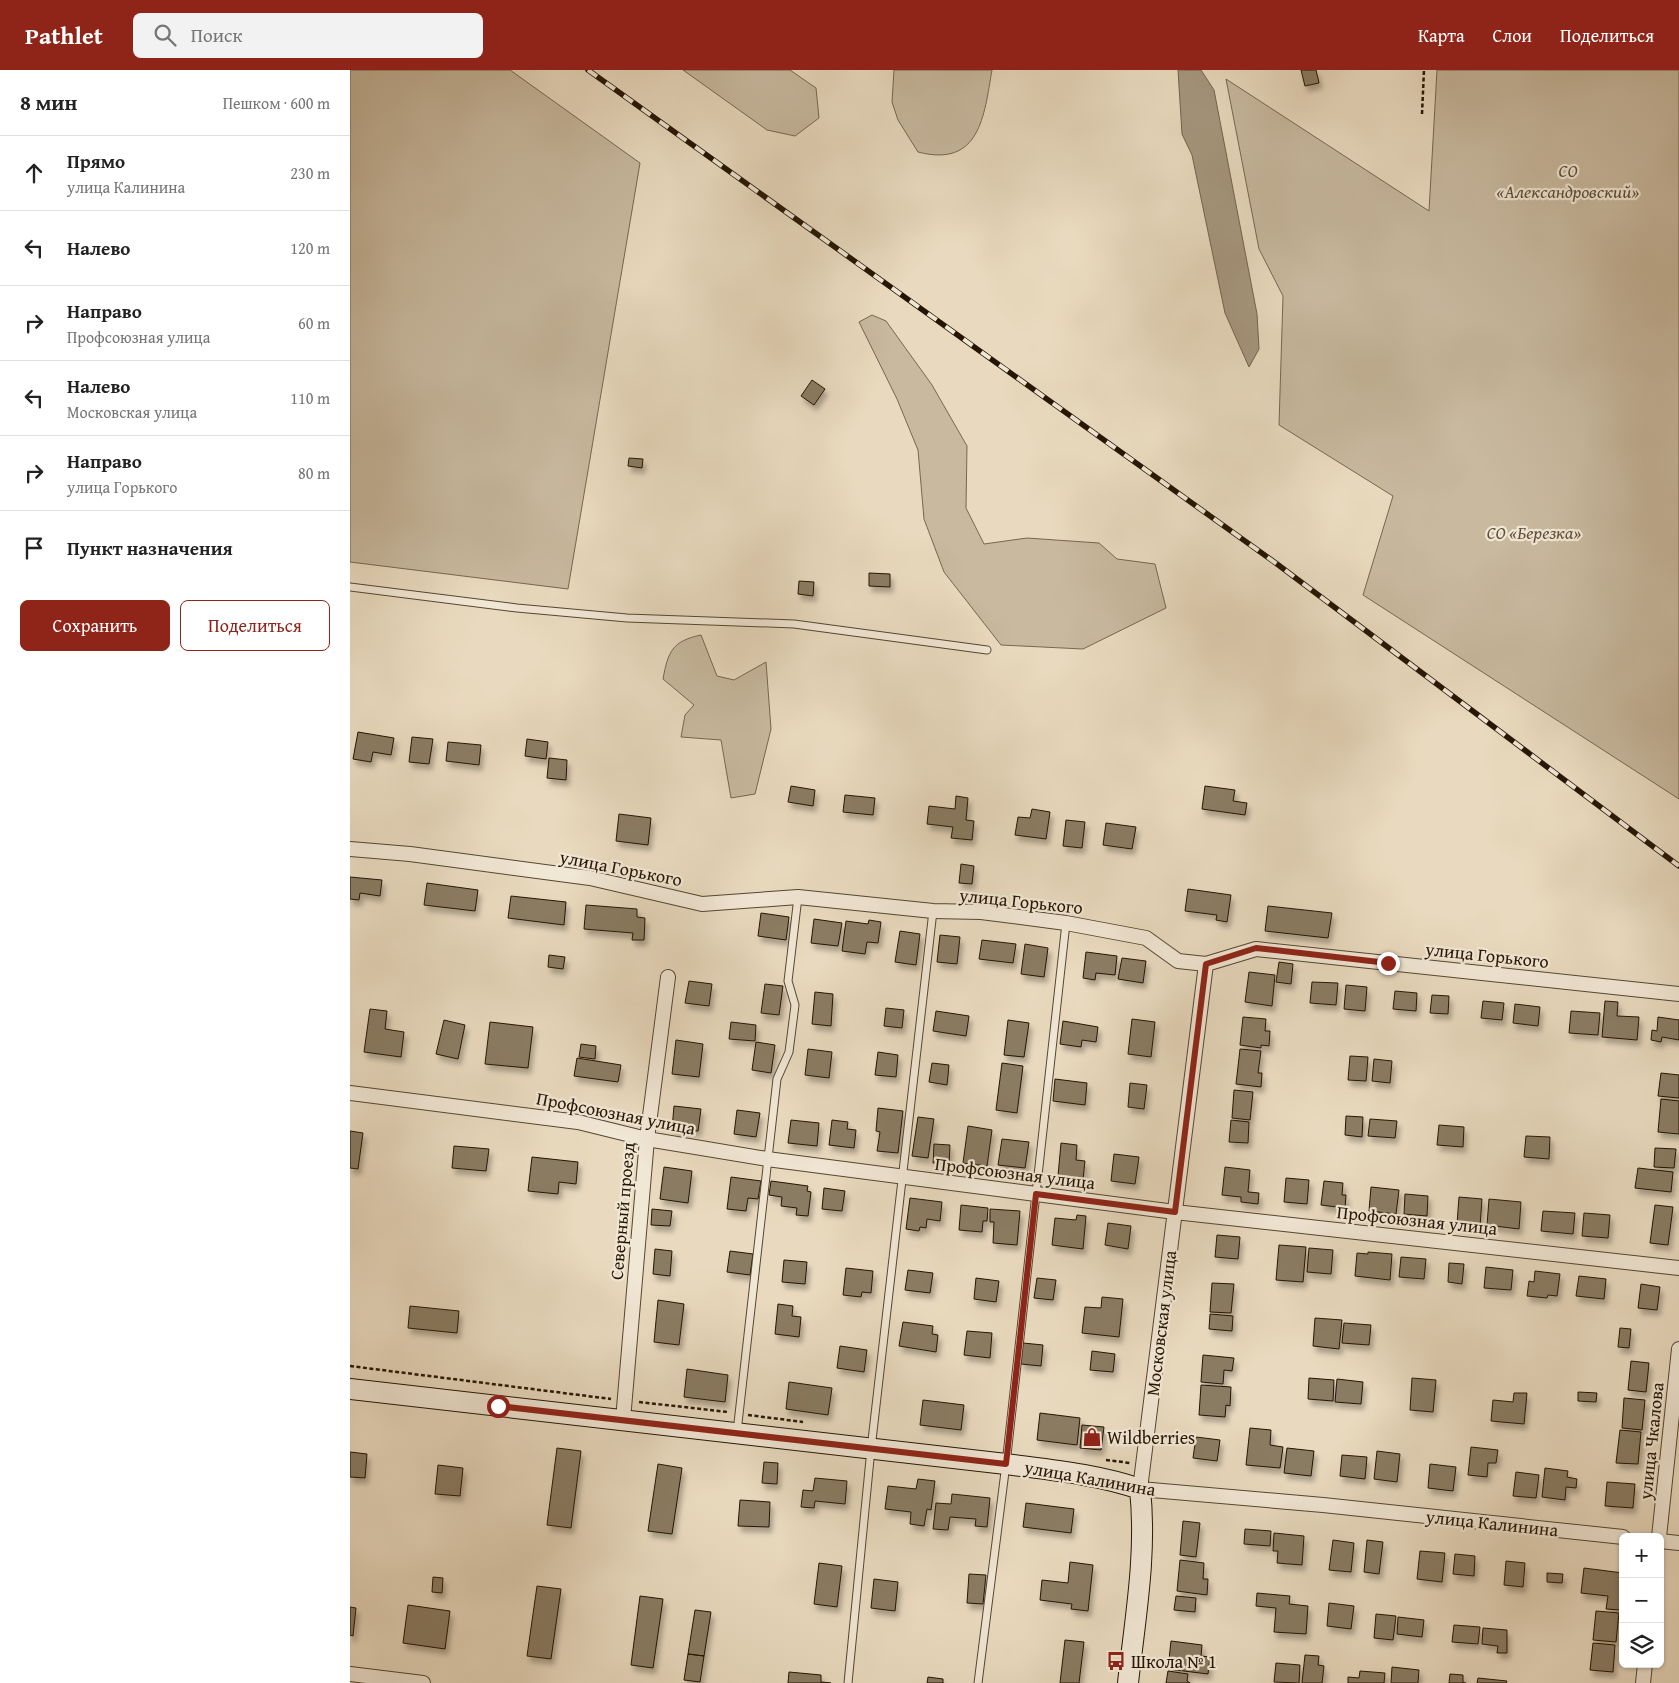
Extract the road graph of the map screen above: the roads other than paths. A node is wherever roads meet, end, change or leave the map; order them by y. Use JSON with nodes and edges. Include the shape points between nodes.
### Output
{"nodes":[{"id":1,"x":350,"y":587,"type":"edge"},
{"id":2,"x":987,"y":650,"type":"dead end"},
{"id":3,"x":350,"y":849,"type":"edge"},
{"id":4,"x":798,"y":897,"type":"junction"},
{"id":5,"x":933,"y":911,"type":"junction"},
{"id":6,"x":1066,"y":923,"type":"junction"},
{"id":7,"x":1206,"y":964,"type":"junction"},
{"id":8,"x":668,"y":976,"type":"dead end"},
{"id":9,"x":1679,"y":994,"type":"edge"},
{"id":10,"x":350,"y":1093,"type":"edge"},
{"id":11,"x":647,"y":1139,"type":"junction"},
{"id":12,"x":767,"y":1159,"type":"junction"},
{"id":13,"x":902,"y":1177,"type":"junction"},
{"id":14,"x":1036,"y":1194,"type":"junction"},
{"id":15,"x":1175,"y":1212,"type":"junction"},
{"id":16,"x":1679,"y":1268,"type":"edge"},
{"id":17,"x":1679,"y":1349,"type":"edge"},
{"id":18,"x":350,"y":1389,"type":"edge"},
{"id":19,"x":623,"y":1420,"type":"junction"},
{"id":20,"x":737,"y":1433,"type":"junction"},
{"id":21,"x":871,"y":1449,"type":"junction"},
{"id":22,"x":1006,"y":1464,"type":"junction"},
{"id":23,"x":1140,"y":1489,"type":"junction"},
{"id":24,"x":1659,"y":1533,"type":"edge"},
{"id":25,"x":1619,"y":1537,"type":"edge"},
{"id":26,"x":1664,"y":1541,"type":"edge"},
{"id":27,"x":1679,"y":1543,"type":"edge"},
{"id":28,"x":1644,"y":1668,"type":"edge"},
{"id":29,"x":350,"y":1674,"type":"edge"},
{"id":30,"x":424,"y":1683,"type":"edge"},
{"id":31,"x":848,"y":1683,"type":"edge"},
{"id":32,"x":978,"y":1683,"type":"edge"},
{"id":33,"x":1128,"y":1683,"type":"edge"},
{"id":34,"x":1642,"y":1683,"type":"edge"}],
"edges":[{"from":1,"to":2,"type":"lane","via":[[628,618],[794,624]]},
{"from":3,"to":4,"type":"street","name":"улица Горького","via":[[590,878],[702,904]]},
{"from":4,"to":5,"type":"street","name":"улица Горького"},
{"from":4,"to":12,"type":"lane","via":[[788,981],[795,1005],[789,1052],[777,1079]]},
{"from":5,"to":6,"type":"street","name":"улица Горького","via":[[981,912]]},
{"from":5,"to":13,"type":"lane"},
{"from":6,"to":7,"type":"street","name":"улица Горького","via":[[1146,938],[1178,961]]},
{"from":6,"to":14,"type":"lane"},
{"from":7,"to":9,"type":"street","name":"улица Горького","via":[[1256,948]]},
{"from":7,"to":15,"type":"street","name":"Московская улица"},
{"from":8,"to":11,"type":"street","name":"Северный проезд"},
{"from":10,"to":11,"type":"street","name":"Профсоюзная улица","via":[[578,1122]]},
{"from":11,"to":12,"type":"street","name":"Профсоюзная улица"},
{"from":11,"to":19,"type":"street","name":"Северный проезд"},
{"from":12,"to":13,"type":"street","name":"Профсоюзная улица"},
{"from":12,"to":20,"type":"lane"},
{"from":13,"to":14,"type":"street","name":"Профсоюзная улица"},
{"from":13,"to":21,"type":"lane"},
{"from":14,"to":15,"type":"street","name":"Профсоюзная улица"},
{"from":14,"to":22,"type":"lane"},
{"from":15,"to":16,"type":"street","name":"Профсоюзная улица"},
{"from":15,"to":23,"type":"street","name":"Московская улица"},
{"from":17,"to":24,"type":"street","name":"улица Чкалова"},
{"from":18,"to":19,"type":"main road","name":"улица Калинина"},
{"from":19,"to":20,"type":"main road","name":"улица Калинина"},
{"from":20,"to":21,"type":"main road","name":"улица Калинина"},
{"from":21,"to":22,"type":"main road","name":"улица Калинина"},
{"from":21,"to":31,"type":"lane"},
{"from":22,"to":23,"type":"main road","name":"улица Калинина","via":[[1084,1474]]},
{"from":22,"to":32,"type":"lane"},
{"from":23,"to":25,"type":"street","name":"улица Калинина"},
{"from":23,"to":33,"type":"main road","name":"Московская улица","via":[[1142,1561]]},
{"from":26,"to":27,"type":"street"},
{"from":28,"to":34,"type":"street"},
{"from":29,"to":30,"type":"street"}]}
